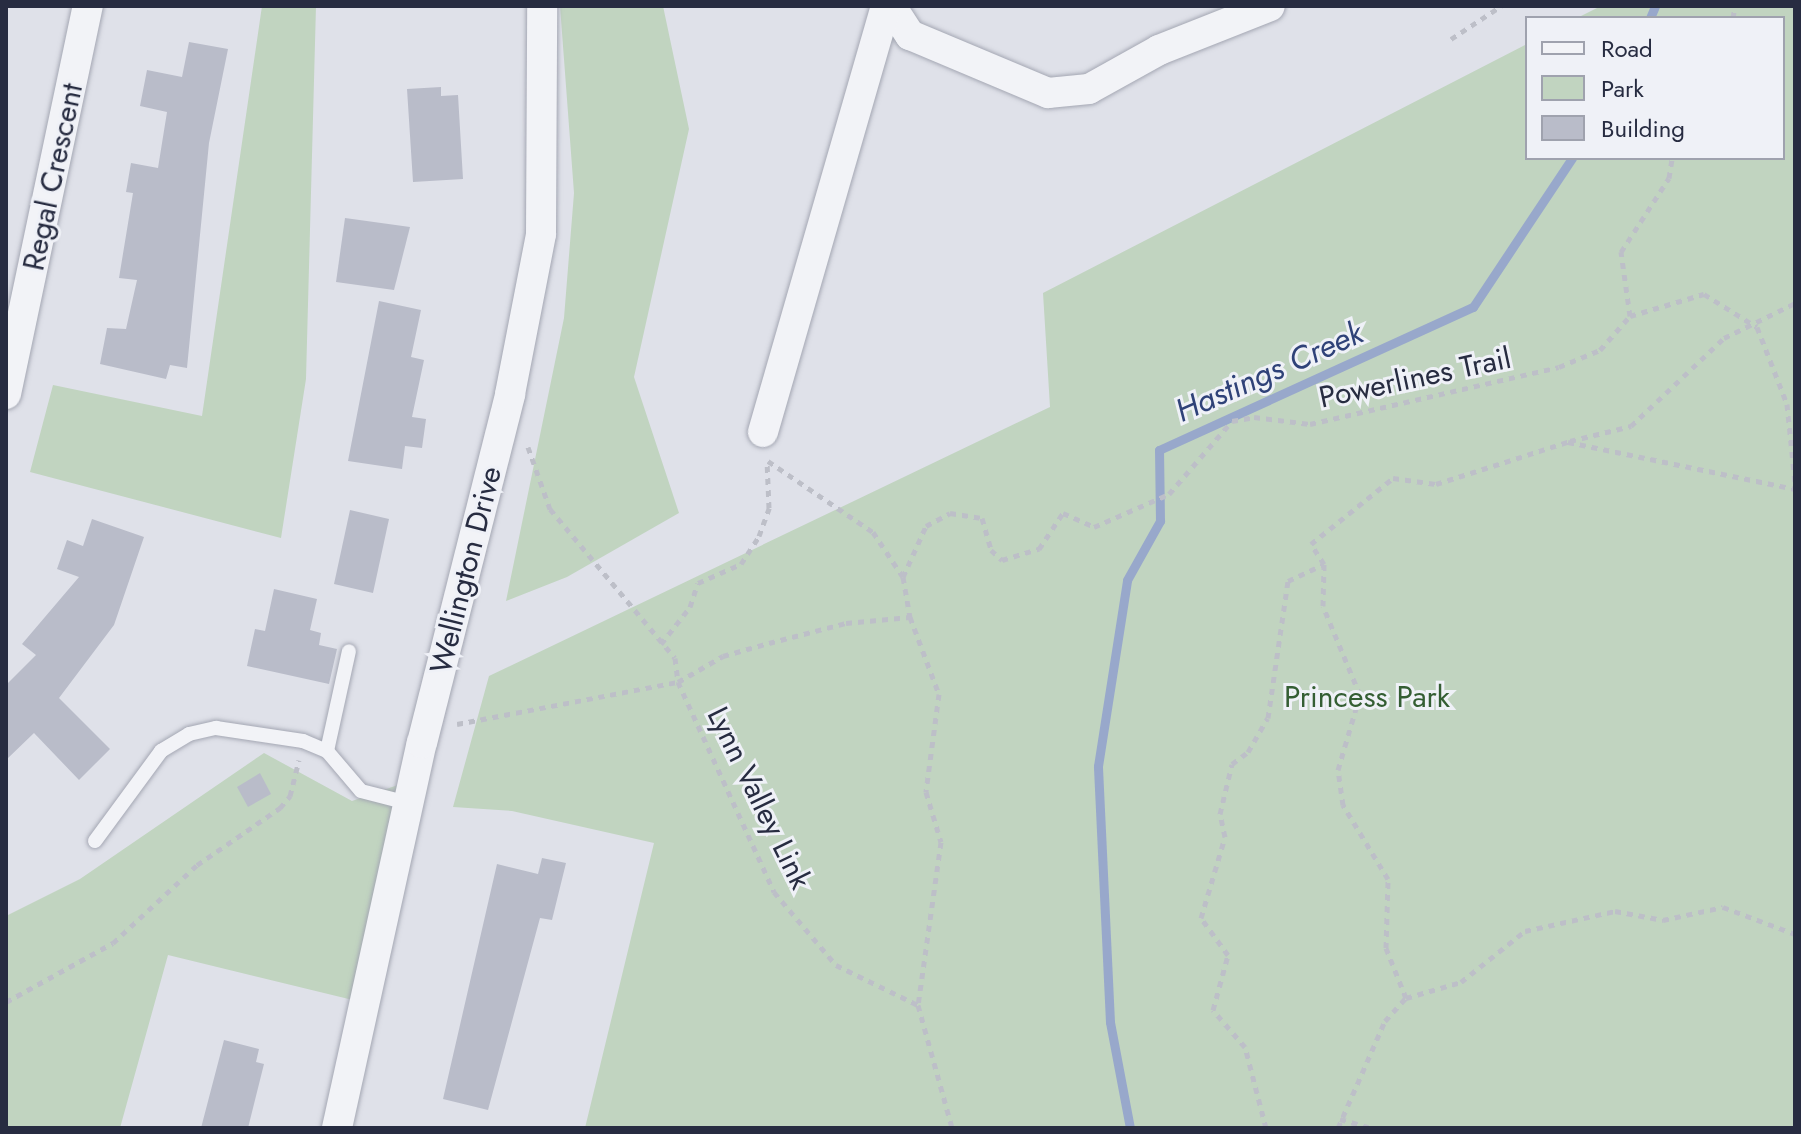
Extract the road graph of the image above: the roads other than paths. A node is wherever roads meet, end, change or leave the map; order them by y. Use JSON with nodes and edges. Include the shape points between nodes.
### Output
{"nodes":[{"id":1,"x":88,"y":6,"type":"edge"},
{"id":2,"x":542,"y":6,"type":"edge"},
{"id":3,"x":888,"y":6,"type":"edge"},
{"id":4,"x":1270,"y":6,"type":"edge"},
{"id":5,"x":6,"y":394,"type":"edge"},
{"id":6,"x":765,"y":446,"type":"road end"},
{"id":7,"x":349,"y":651,"type":"dead end"},
{"id":8,"x":327,"y":751,"type":"junction"},
{"id":9,"x":408,"y":803,"type":"junction"},
{"id":10,"x":95,"y":841,"type":"dead end"},
{"id":11,"x":337,"y":1128,"type":"edge"}],
"edges":[{"from":1,"to":5,"type":"street","name":"Regal Crescent"},
{"from":2,"to":9,"type":"street","name":"Wellington Drive","via":[[541,234],[510,394]]},
{"from":3,"to":4,"type":"street","via":[[910,35],[1048,93],[1089,89],[1159,50]]},
{"from":3,"to":6,"type":"street"},
{"from":7,"to":8,"type":"lane"},
{"from":8,"to":9,"type":"lane","via":[[361,791]]},
{"from":8,"to":10,"type":"lane","via":[[251,729],[189,734],[161,751]]},
{"from":9,"to":11,"type":"street","name":"Wellington Drive"}]}
